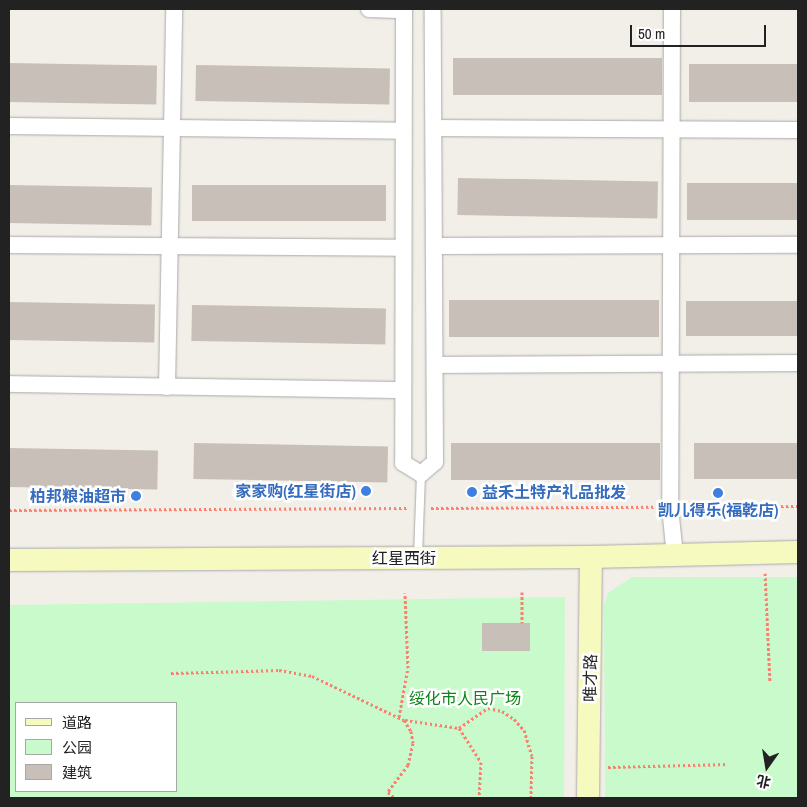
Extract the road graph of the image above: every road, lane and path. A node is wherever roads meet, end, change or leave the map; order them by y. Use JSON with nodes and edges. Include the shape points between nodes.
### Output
{"nodes":[{"id":1,"x":174,"y":9,"type":"edge"},
{"id":2,"x":369,"y":9,"type":"edge"},
{"id":3,"x":404,"y":9,"type":"edge"},
{"id":4,"x":433,"y":9,"type":"edge"},
{"id":5,"x":672,"y":9,"type":"edge"},
{"id":6,"x":9,"y":126,"type":"edge"},
{"id":7,"x":171,"y":128,"type":"junction"},
{"id":8,"x":434,"y":128,"type":"junction"},
{"id":9,"x":673,"y":130,"type":"junction"},
{"id":10,"x":798,"y":130,"type":"edge"},
{"id":11,"x":404,"y":131,"type":"junction"},
{"id":12,"x":798,"y":244,"type":"edge"},
{"id":13,"x":9,"y":245,"type":"edge"},
{"id":14,"x":673,"y":245,"type":"junction"},
{"id":15,"x":170,"y":246,"type":"junction"},
{"id":16,"x":434,"y":246,"type":"junction"},
{"id":17,"x":403,"y":248,"type":"junction"},
{"id":18,"x":798,"y":363,"type":"edge"},
{"id":19,"x":671,"y":364,"type":"junction"},
{"id":20,"x":435,"y":365,"type":"junction"},
{"id":21,"x":9,"y":384,"type":"edge"},
{"id":22,"x":167,"y":387,"type":"junction"},
{"id":23,"x":403,"y":390,"type":"junction"},
{"id":24,"x":421,"y":474,"type":"junction"},
{"id":25,"x":798,"y":506,"type":"edge"},
{"id":26,"x":419,"y":508,"type":"junction"},
{"id":27,"x":670,"y":508,"type":"junction"},
{"id":28,"x":9,"y":510,"type":"edge"},
{"id":29,"x":798,"y":552,"type":"edge"},
{"id":30,"x":675,"y":556,"type":"junction"},
{"id":31,"x":418,"y":558,"type":"junction"},
{"id":32,"x":591,"y":558,"type":"junction"},
{"id":33,"x":9,"y":560,"type":"edge"},
{"id":34,"x":765,"y":574,"type":"dead end"},
{"id":35,"x":522,"y":592,"type":"dead end"},
{"id":36,"x":405,"y":593,"type":"dead end"},
{"id":37,"x":522,"y":623,"type":"dead end"},
{"id":38,"x":171,"y":674,"type":"dead end"},
{"id":39,"x":770,"y":682,"type":"dead end"},
{"id":40,"x":399,"y":717,"type":"junction"},
{"id":41,"x":404,"y":720,"type":"junction"},
{"id":42,"x":459,"y":728,"type":"junction"},
{"id":43,"x":728,"y":764,"type":"dead end"},
{"id":44,"x":599,"y":767,"type":"dead end"},
{"id":45,"x":388,"y":792,"type":"junction"},
{"id":46,"x":386,"y":798,"type":"edge"},
{"id":47,"x":396,"y":798,"type":"edge"},
{"id":48,"x":479,"y":798,"type":"edge"},
{"id":49,"x":531,"y":798,"type":"edge"},
{"id":50,"x":588,"y":798,"type":"edge"}],
"edges":[{"from":1,"to":7,"type":"street"},
{"from":2,"to":3,"type":"street"},
{"from":3,"to":11,"type":"street"},
{"from":4,"to":8,"type":"street"},
{"from":5,"to":9,"type":"street"},
{"from":6,"to":7,"type":"street"},
{"from":7,"to":11,"type":"street"},
{"from":7,"to":15,"type":"street"},
{"from":8,"to":9,"type":"street"},
{"from":8,"to":16,"type":"street"},
{"from":9,"to":10,"type":"street"},
{"from":9,"to":14,"type":"street"},
{"from":11,"to":17,"type":"street"},
{"from":12,"to":14,"type":"street"},
{"from":13,"to":15,"type":"street"},
{"from":14,"to":16,"type":"street"},
{"from":14,"to":19,"type":"street"},
{"from":15,"to":17,"type":"street"},
{"from":15,"to":22,"type":"street"},
{"from":16,"to":20,"type":"street"},
{"from":17,"to":23,"type":"street"},
{"from":18,"to":19,"type":"street"},
{"from":19,"to":20,"type":"street"},
{"from":19,"to":27,"type":"street"},
{"from":20,"to":24,"type":"street","via":[[436,462]]},
{"from":21,"to":22,"type":"street"},
{"from":22,"to":23,"type":"street"},
{"from":23,"to":24,"type":"street","via":[[402,463]]},
{"from":24,"to":26,"type":"lane"},
{"from":25,"to":27,"type":"path"},
{"from":26,"to":27,"type":"path"},
{"from":26,"to":28,"type":"path"},
{"from":26,"to":31,"type":"lane"},
{"from":27,"to":30,"type":"street"},
{"from":29,"to":30,"type":"main road","name":"红星西街"},
{"from":30,"to":32,"type":"main road","name":"红星西街"},
{"from":31,"to":32,"type":"main road","name":"红星西街"},
{"from":31,"to":33,"type":"main road","name":"红星西街"},
{"from":32,"to":50,"type":"main road","name":"唯才路"},
{"from":34,"to":39,"type":"path"},
{"from":35,"to":37,"type":"path"},
{"from":36,"to":40,"type":"path","via":[[408,668]]},
{"from":38,"to":40,"type":"path","via":[[279,670],[312,676]]},
{"from":40,"to":41,"type":"path"},
{"from":41,"to":42,"type":"path"},
{"from":41,"to":45,"type":"path","via":[[411,731],[411,755]]},
{"from":42,"to":48,"type":"path","via":[[481,762]]},
{"from":42,"to":49,"type":"path","via":[[488,708],[502,711],[514,719],[524,730],[529,743],[534,771]]},
{"from":43,"to":44,"type":"path"},
{"from":45,"to":46,"type":"path"},
{"from":45,"to":47,"type":"path"}]}
